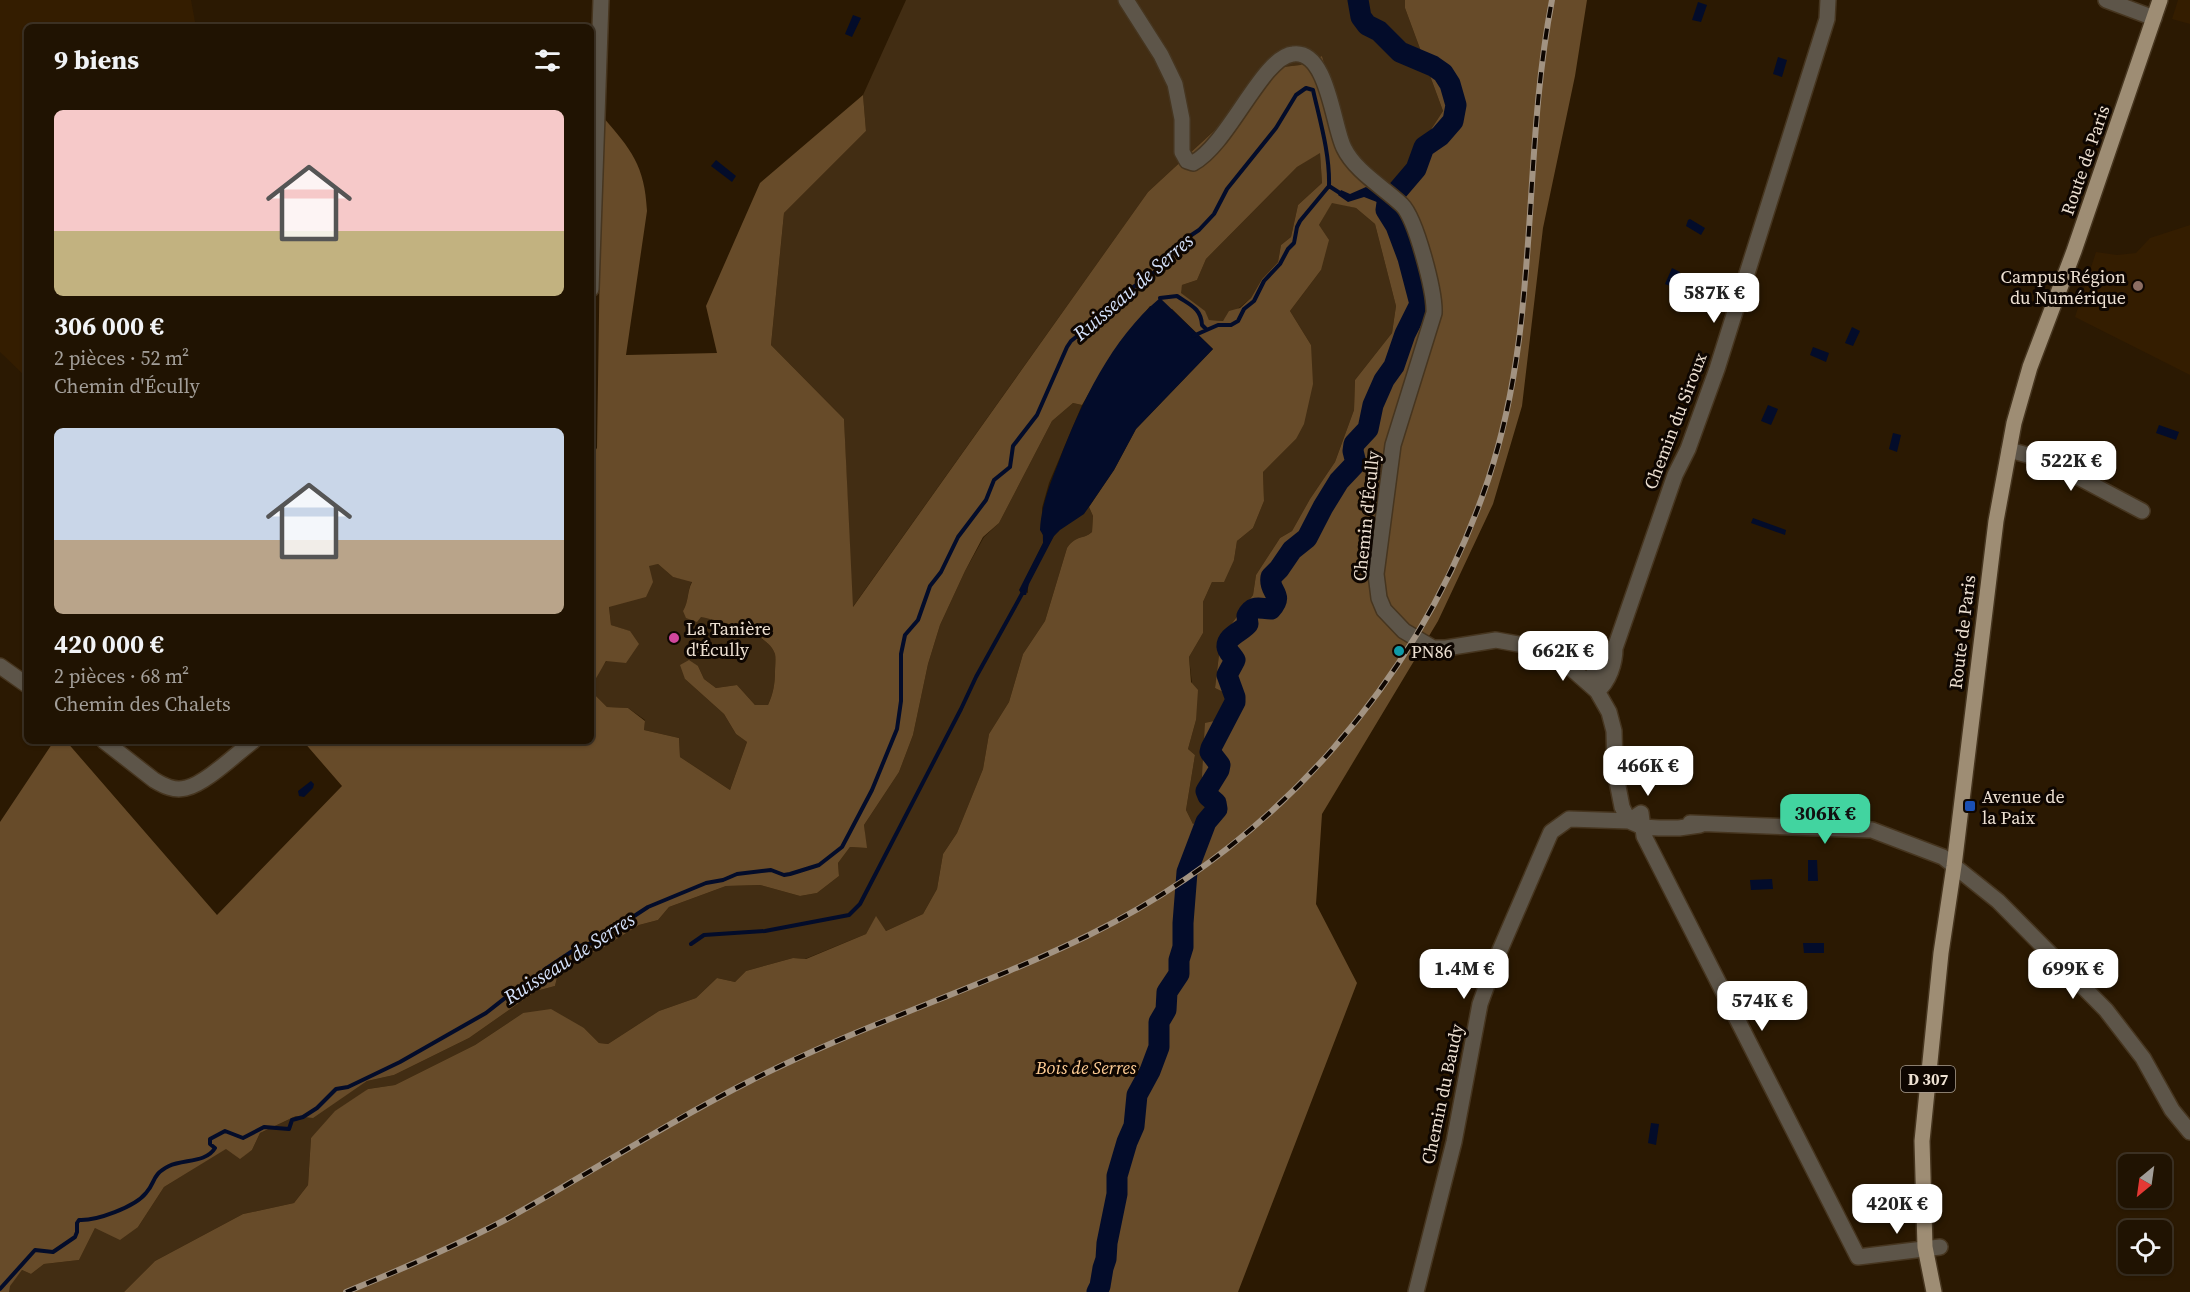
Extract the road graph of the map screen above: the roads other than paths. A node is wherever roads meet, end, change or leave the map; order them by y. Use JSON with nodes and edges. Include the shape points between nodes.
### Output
{"nodes":[{"id":1,"x":601,"y":0,"type":"edge"},
{"id":2,"x":1126,"y":0,"type":"edge"},
{"id":3,"x":1828,"y":0,"type":"edge"},
{"id":4,"x":2106,"y":0,"type":"edge"},
{"id":5,"x":2160,"y":0,"type":"edge"},
{"id":6,"x":2154,"y":18,"type":"junction"},
{"id":7,"x":594,"y":209,"type":"edge"},
{"id":8,"x":2009,"y":450,"type":"junction"},
{"id":9,"x":2142,"y":511,"type":"dead end"},
{"id":10,"x":0,"y":666,"type":"edge"},
{"id":11,"x":24,"y":683,"type":"edge"},
{"id":12,"x":1592,"y":686,"type":"junction"},
{"id":13,"x":108,"y":744,"type":"edge"},
{"id":14,"x":249,"y":744,"type":"edge"},
{"id":15,"x":1638,"y":820,"type":"junction"},
{"id":16,"x":1954,"y":866,"type":"junction"},
{"id":17,"x":2190,"y":1132,"type":"edge"},
{"id":18,"x":1932,"y":1247,"type":"junction"},
{"id":19,"x":1416,"y":1292,"type":"edge"},
{"id":20,"x":1934,"y":1292,"type":"edge"}],
"edges":[{"from":1,"to":7,"type":"street"},
{"from":2,"to":12,"type":"street","name":"Chemin d'Écully","via":[[1175,84],[1182,119],[1182,152],[1187,161],[1193,163],[1210,151],[1272,67],[1282,58],[1304,55],[1325,83],[1343,147],[1350,158],[1411,218],[1434,294],[1434,313],[1393,445],[1376,574],[1384,610],[1398,627],[1422,644],[1446,648],[1496,640],[1535,647],[1564,662]]},
{"from":3,"to":12,"type":"street","name":"Chemin du Siroux","via":[[1827,19],[1717,369],[1675,475],[1609,675],[1603,687]]},
{"from":4,"to":6,"type":"street"},
{"from":5,"to":6,"type":"main road","name":"Route de Paris","number":"D 307"},
{"from":6,"to":8,"type":"main road","name":"Route de Paris","number":"D 307","via":[[2030,367]]},
{"from":8,"to":9,"type":"street","via":[[2046,460]]},
{"from":8,"to":16,"type":"main road","name":"Route de Paris","number":"D 307","via":[[1982,624]]},
{"from":10,"to":11,"type":"street"},
{"from":12,"to":15,"type":"street","name":"Chemin d'Écully","via":[[1609,712]]},
{"from":13,"to":14,"type":"street","via":[[154,780],[178,789],[203,780]]},
{"from":15,"to":16,"type":"street","via":[[1872,830],[1943,857]]},
{"from":15,"to":18,"type":"street","name":"Chemin d'Écully","via":[[1858,1257]]},
{"from":15,"to":19,"type":"street","name":"Chemin du Baudy","via":[[1569,819],[1551,832],[1480,1004],[1454,1142]]},
{"from":16,"to":17,"type":"street","via":[[1998,901],[2106,1010],[2143,1058],[2172,1110]]},
{"from":16,"to":18,"type":"main road","name":"Route de Paris","number":"D 307","via":[[1922,1141]]},
{"from":18,"to":20,"type":"main road","name":"Route de Paris","number":"D 307"}]}
